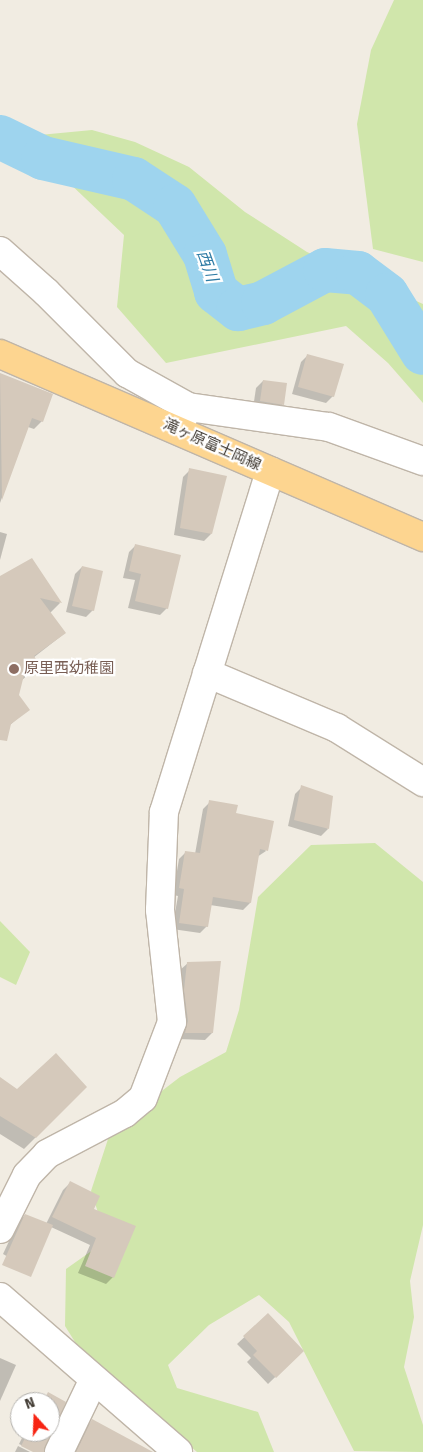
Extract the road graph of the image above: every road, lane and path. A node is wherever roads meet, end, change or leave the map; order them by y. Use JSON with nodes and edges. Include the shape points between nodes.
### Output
{"nodes":[{"id":1,"x":0,"y":251,"type":"edge"},
{"id":2,"x":0,"y":354,"type":"edge"},
{"id":3,"x":183,"y":418,"type":"junction"},
{"id":4,"x":423,"y":461,"type":"edge"},
{"id":5,"x":270,"y":471,"type":"junction"},
{"id":6,"x":423,"y":536,"type":"edge"},
{"id":7,"x":207,"y":673,"type":"junction"},
{"id":8,"x":423,"y":782,"type":"edge"},
{"id":9,"x":0,"y":1229,"type":"edge"},
{"id":10,"x":0,"y":1297,"type":"edge"},
{"id":11,"x":93,"y":1380,"type":"junction"},
{"id":12,"x":59,"y":1452,"type":"edge"},
{"id":13,"x":178,"y":1452,"type":"edge"}],
"edges":[{"from":1,"to":3,"type":"street","via":[[127,373]]},
{"from":2,"to":3,"type":"main road","name":"滝ヶ原富士岡線"},
{"from":3,"to":4,"type":"street","via":[[330,427]]},
{"from":3,"to":5,"type":"main road","name":"滝ヶ原富士岡線"},
{"from":5,"to":6,"type":"main road","name":"滝ヶ原富士岡線"},
{"from":5,"to":7,"type":"street"},
{"from":7,"to":8,"type":"street","via":[[337,728]]},
{"from":7,"to":9,"type":"street","via":[[164,812],[160,910],[172,1022],[143,1098],[125,1113],[47,1154],[27,1175]]},
{"from":10,"to":11,"type":"street"},
{"from":11,"to":12,"type":"street"},
{"from":11,"to":13,"type":"street"}]}
